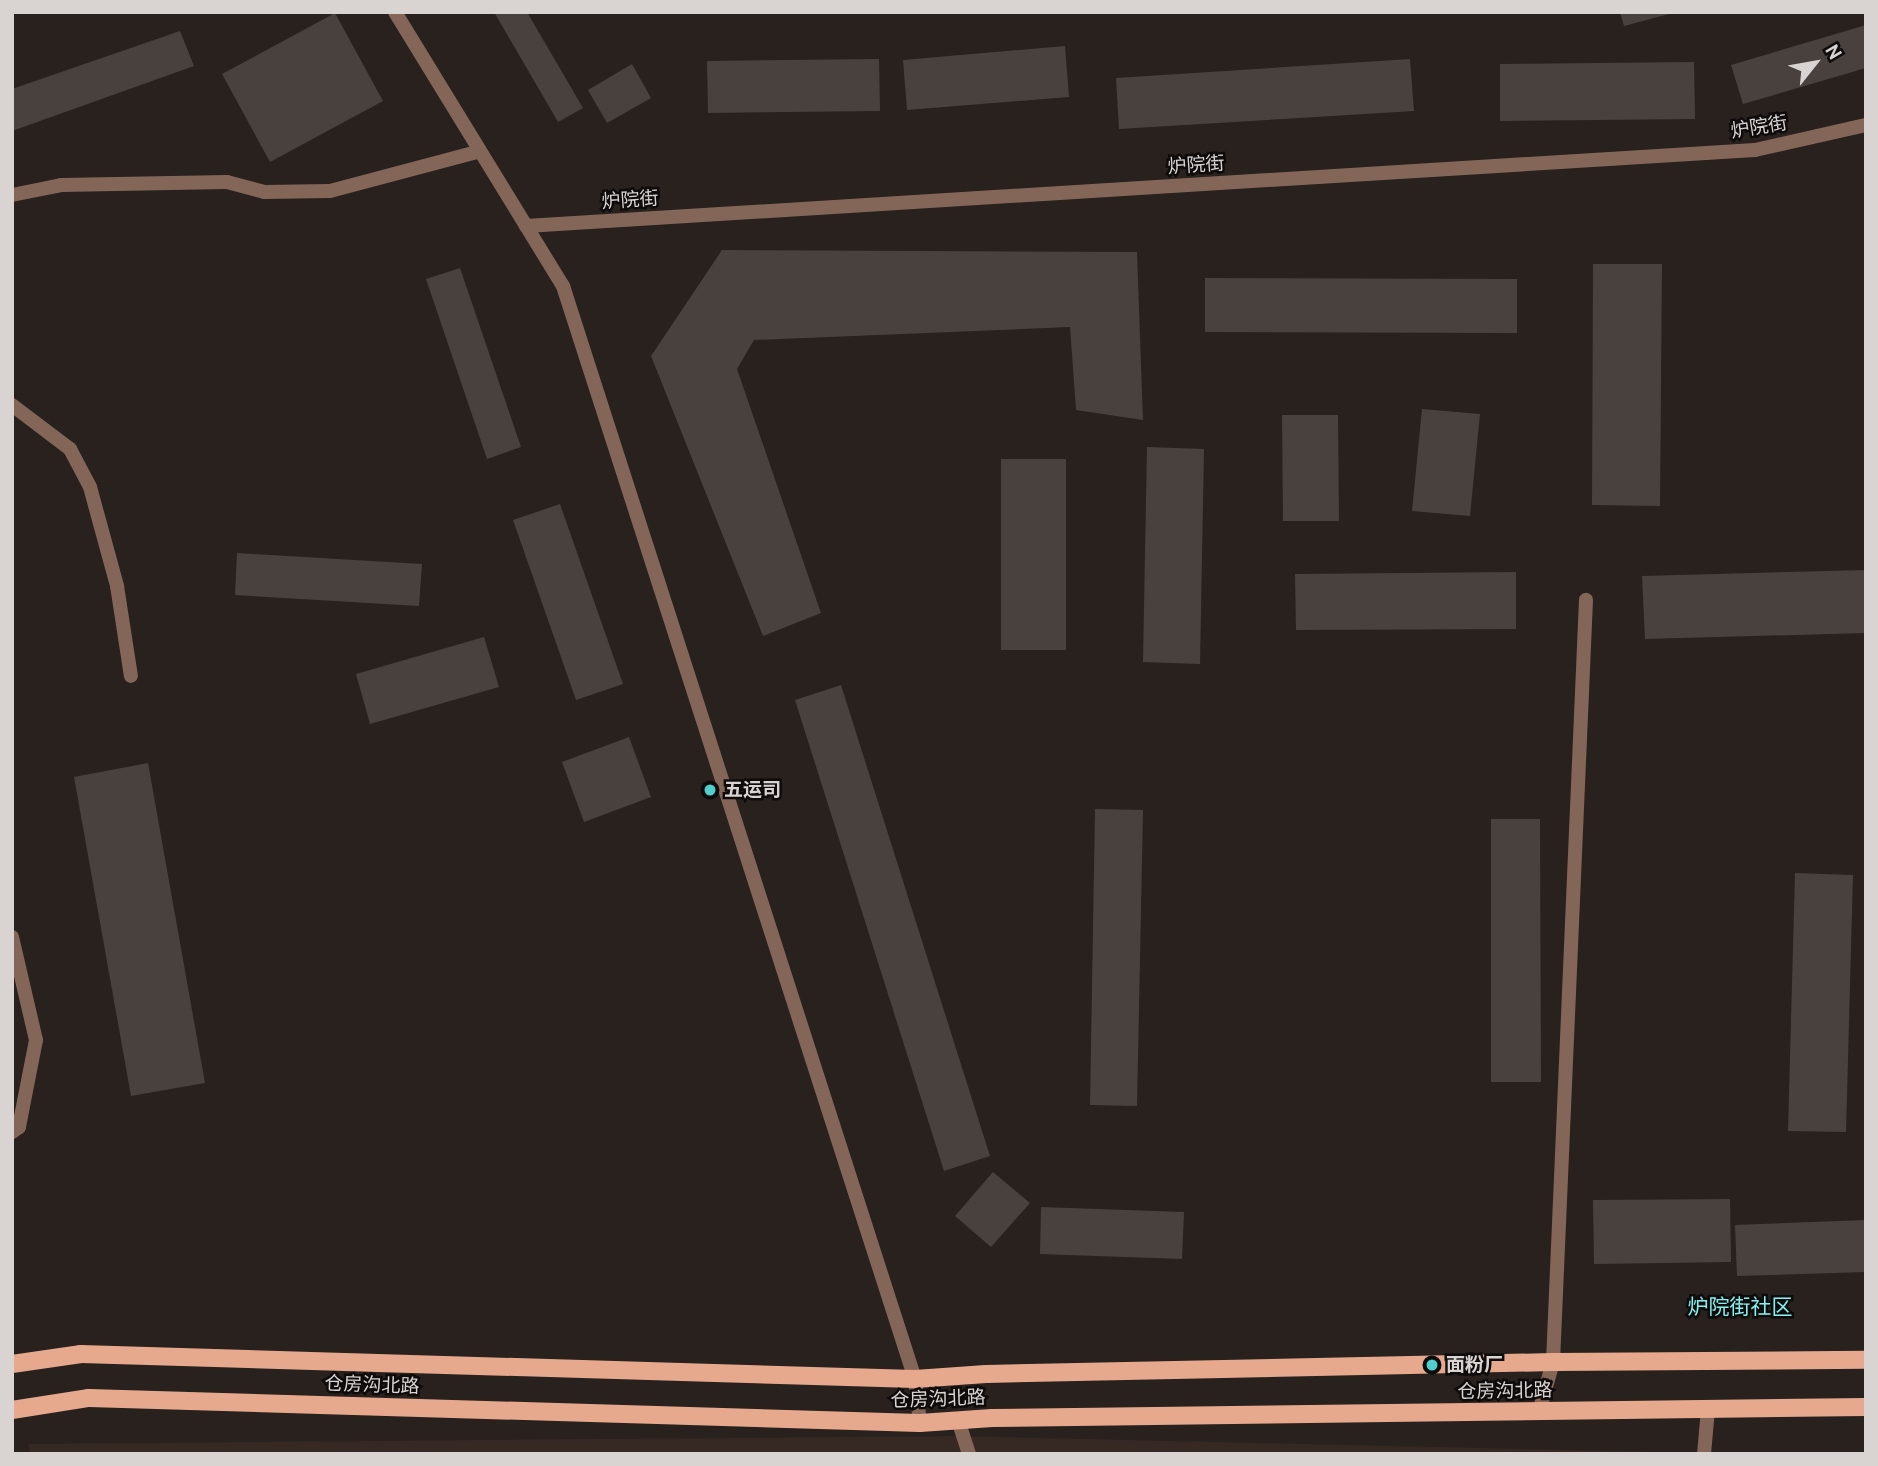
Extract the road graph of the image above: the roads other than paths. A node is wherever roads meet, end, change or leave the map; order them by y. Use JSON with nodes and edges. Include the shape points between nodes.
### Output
{"nodes":[{"id":1,"x":395,"y":12,"type":"edge"},
{"id":2,"x":1866,"y":125,"type":"edge"},
{"id":3,"x":480,"y":151,"type":"junction"},
{"id":4,"x":12,"y":195,"type":"edge"},
{"id":5,"x":526,"y":226,"type":"junction"},
{"id":6,"x":12,"y":405,"type":"edge"},
{"id":7,"x":1586,"y":600,"type":"dead end"},
{"id":8,"x":131,"y":676,"type":"dead end"},
{"id":9,"x":12,"y":937,"type":"edge"},
{"id":10,"x":12,"y":1132,"type":"edge"},
{"id":11,"x":1866,"y":1360,"type":"edge"},
{"id":12,"x":1553,"y":1362,"type":"junction"},
{"id":13,"x":12,"y":1364,"type":"edge"},
{"id":14,"x":915,"y":1379,"type":"junction"},
{"id":15,"x":1866,"y":1408,"type":"edge"},
{"id":16,"x":1708,"y":1409,"type":"junction"},
{"id":17,"x":12,"y":1410,"type":"edge"},
{"id":18,"x":1539,"y":1412,"type":"junction"},
{"id":19,"x":958,"y":1420,"type":"junction"},
{"id":20,"x":920,"y":1423,"type":"junction"},
{"id":21,"x":969,"y":1454,"type":"edge"},
{"id":22,"x":1704,"y":1454,"type":"edge"}],
"edges":[{"from":1,"to":3,"type":"street"},
{"from":2,"to":5,"type":"street","name":"炉院街","via":[[1755,150]]},
{"from":3,"to":4,"type":"street","via":[[330,191],[264,191],[227,182],[61,185]]},
{"from":3,"to":5,"type":"street"},
{"from":5,"to":14,"type":"street","via":[[563,286]]},
{"from":6,"to":8,"type":"street","via":[[70,449],[90,487],[117,586]]},
{"from":7,"to":12,"type":"street"},
{"from":9,"to":10,"type":"street","via":[[36,1040],[19,1128]]},
{"from":11,"to":12,"type":"main road","name":"仓房沟北路"},
{"from":12,"to":14,"type":"main road","name":"仓房沟北路"},
{"from":12,"to":18,"type":"street"},
{"from":13,"to":14,"type":"main road","name":"仓房沟北路","via":[[81,1354]]},
{"from":14,"to":20,"type":"street"},
{"from":15,"to":16,"type":"main road","name":"仓房沟北路"},
{"from":16,"to":18,"type":"main road","name":"仓房沟北路"},
{"from":16,"to":22,"type":"street"},
{"from":17,"to":20,"type":"main road","name":"仓房沟北路","via":[[89,1398]]},
{"from":18,"to":19,"type":"main road","name":"仓房沟北路"},
{"from":19,"to":20,"type":"main road","name":"仓房沟北路"},
{"from":19,"to":21,"type":"street"}]}
